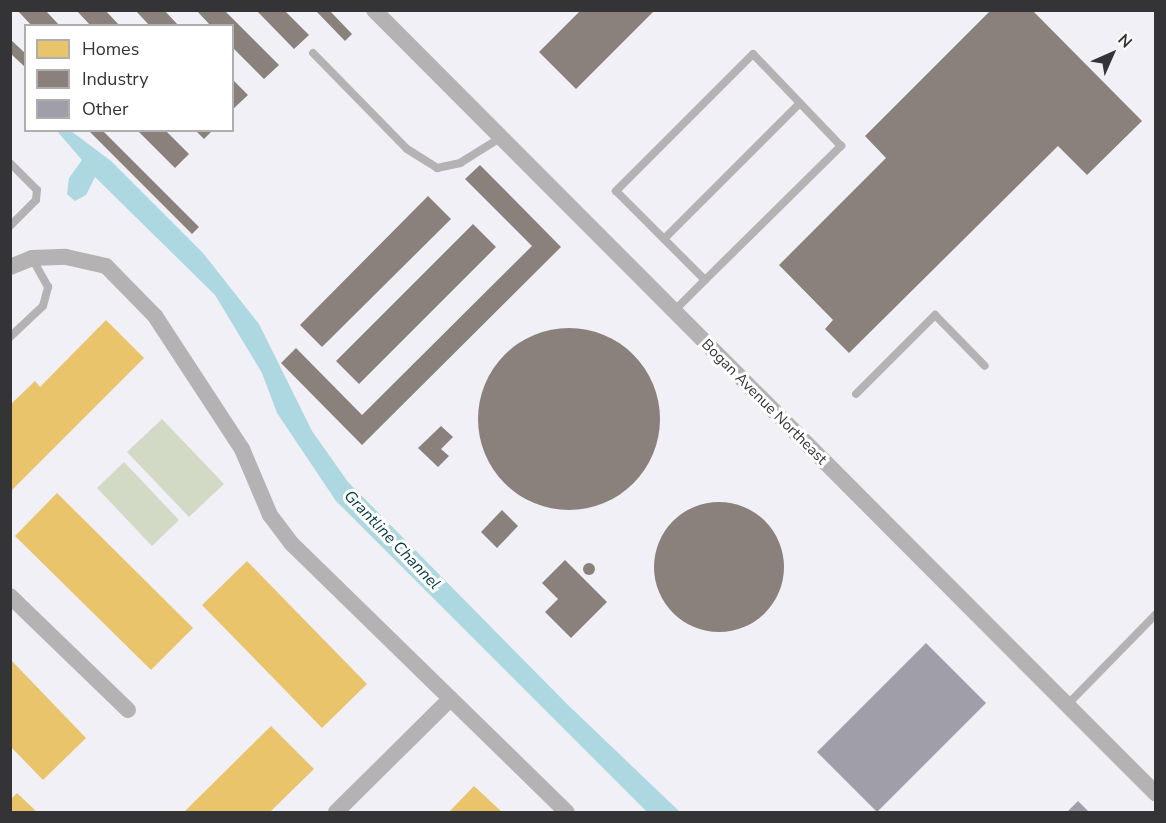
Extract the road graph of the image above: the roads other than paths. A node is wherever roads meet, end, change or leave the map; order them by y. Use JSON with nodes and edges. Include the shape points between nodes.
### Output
{"nodes":[{"id":1,"x":374,"y":10,"type":"edge"},
{"id":2,"x":313,"y":53,"type":"dead end"},
{"id":3,"x":800,"y":103,"type":"junction"},
{"id":4,"x":500,"y":138,"type":"junction"},
{"id":5,"x":10,"y":164,"type":"edge"},
{"id":6,"x":10,"y":226,"type":"edge"},
{"id":7,"x":664,"y":239,"type":"junction"},
{"id":8,"x":32,"y":258,"type":"junction"},
{"id":9,"x":10,"y":267,"type":"edge"},
{"id":10,"x":705,"y":280,"type":"junction"},
{"id":11,"x":674,"y":311,"type":"junction"},
{"id":12,"x":10,"y":337,"type":"edge"},
{"id":13,"x":985,"y":366,"type":"dead end"},
{"id":14,"x":856,"y":394,"type":"dead end"},
{"id":15,"x":10,"y":596,"type":"edge"},
{"id":16,"x":1155,"y":614,"type":"edge"},
{"id":17,"x":450,"y":699,"type":"junction"},
{"id":18,"x":1067,"y":705,"type":"junction"},
{"id":19,"x":128,"y":710,"type":"dead end"},
{"id":20,"x":1154,"y":788,"type":"edge"},
{"id":21,"x":336,"y":813,"type":"edge"},
{"id":22,"x":567,"y":813,"type":"edge"}],
"edges":[{"from":1,"to":4,"type":"street","name":"Bogan Avenue Northeast"},
{"from":2,"to":4,"type":"lane","via":[[407,149],[437,168],[460,163]]},
{"from":3,"to":7,"type":"lane"},
{"from":3,"to":7,"type":"lane","via":[[753,54],[688,118],[616,191]]},
{"from":3,"to":10,"type":"lane","via":[[841,146]]},
{"from":4,"to":11,"type":"street","name":"Bogan Avenue Northeast"},
{"from":5,"to":6,"type":"lane","via":[[37,190],[36,200]]},
{"from":7,"to":10,"type":"lane"},
{"from":8,"to":9,"type":"street"},
{"from":8,"to":12,"type":"lane","via":[[48,287],[43,306]]},
{"from":8,"to":17,"type":"street","via":[[66,257],[106,266],[155,316],[242,449],[270,515],[292,544]]},
{"from":10,"to":11,"type":"lane"},
{"from":11,"to":18,"type":"street","name":"Bogan Avenue Northeast"},
{"from":13,"to":14,"type":"lane","via":[[935,315]]},
{"from":15,"to":19,"type":"street"},
{"from":16,"to":18,"type":"lane"},
{"from":17,"to":21,"type":"street"},
{"from":17,"to":22,"type":"street"},
{"from":18,"to":20,"type":"street","name":"Bogan Avenue Northeast"}]}
